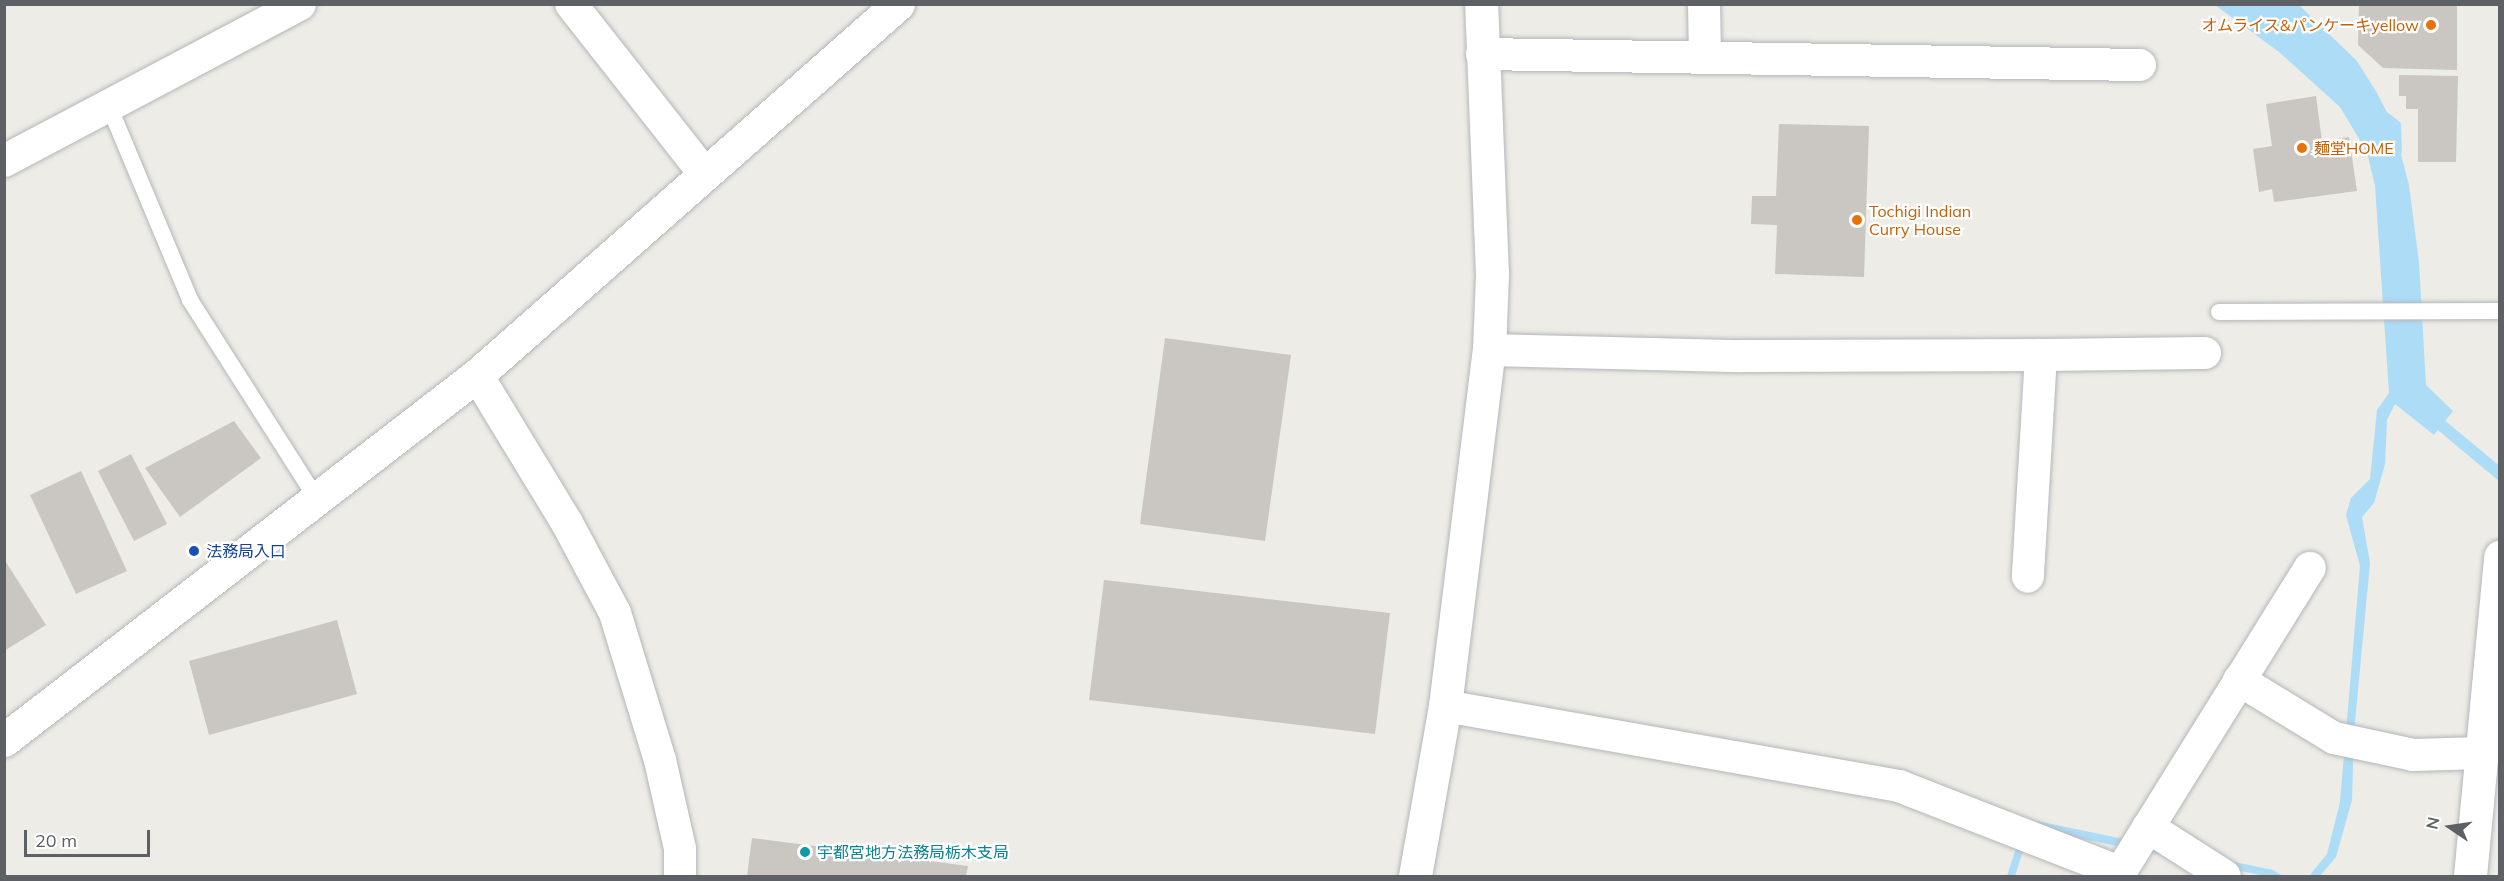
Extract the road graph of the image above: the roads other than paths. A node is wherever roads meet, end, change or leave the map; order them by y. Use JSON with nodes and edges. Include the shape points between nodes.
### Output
{"nodes":[{"id":1,"x":300,"y":4,"type":"edge"},
{"id":2,"x":571,"y":4,"type":"edge"},
{"id":3,"x":898,"y":4,"type":"edge"},
{"id":4,"x":1481,"y":4,"type":"edge"},
{"id":5,"x":1704,"y":4,"type":"edge"},
{"id":6,"x":1482,"y":54,"type":"junction"},
{"id":7,"x":1705,"y":58,"type":"junction"},
{"id":8,"x":2140,"y":65,"type":"dead end"},
{"id":9,"x":109,"y":106,"type":"junction"},
{"id":10,"x":4,"y":161,"type":"edge"},
{"id":11,"x":705,"y":174,"type":"junction"},
{"id":12,"x":2499,"y":311,"type":"edge"},
{"id":13,"x":2219,"y":312,"type":"dead end"},
{"id":14,"x":1489,"y":350,"type":"junction"},
{"id":15,"x":2205,"y":353,"type":"dead end"},
{"id":16,"x":2041,"y":355,"type":"junction"},
{"id":17,"x":477,"y":375,"type":"junction"},
{"id":18,"x":317,"y":499,"type":"junction"},
{"id":19,"x":2499,"y":556,"type":"edge"},
{"id":20,"x":2310,"y":568,"type":"dead end"},
{"id":21,"x":2028,"y":577,"type":"dead end"},
{"id":22,"x":2240,"y":680,"type":"junction"},
{"id":23,"x":1444,"y":706,"type":"junction"},
{"id":24,"x":4,"y":740,"type":"edge"},
{"id":25,"x":2491,"y":752,"type":"edge"},
{"id":26,"x":2148,"y":827,"type":"junction"},
{"id":27,"x":2119,"y":874,"type":"edge"},
{"id":28,"x":680,"y":876,"type":"edge"},
{"id":29,"x":1415,"y":876,"type":"edge"},
{"id":30,"x":2225,"y":876,"type":"edge"},
{"id":31,"x":2470,"y":876,"type":"edge"}],
"edges":[{"from":1,"to":9,"type":"street"},
{"from":2,"to":11,"type":"street"},
{"from":3,"to":11,"type":"street"},
{"from":4,"to":6,"type":"street"},
{"from":5,"to":7,"type":"street"},
{"from":6,"to":7,"type":"street"},
{"from":6,"to":14,"type":"street","via":[[1492,274]]},
{"from":7,"to":8,"type":"street"},
{"from":9,"to":10,"type":"street"},
{"from":9,"to":18,"type":"lane","via":[[190,300]]},
{"from":11,"to":17,"type":"street"},
{"from":12,"to":13,"type":"lane"},
{"from":14,"to":16,"type":"street","via":[[1741,356]]},
{"from":14,"to":23,"type":"street"},
{"from":15,"to":16,"type":"street"},
{"from":16,"to":21,"type":"street"},
{"from":17,"to":18,"type":"street"},
{"from":17,"to":28,"type":"street","via":[[567,523],[615,613],[660,760],[680,849]]},
{"from":18,"to":24,"type":"street"},
{"from":19,"to":25,"type":"street"},
{"from":20,"to":22,"type":"street"},
{"from":22,"to":25,"type":"street","via":[[2334,738],[2412,755]]},
{"from":22,"to":26,"type":"street"},
{"from":23,"to":27,"type":"street","via":[[1899,786]]},
{"from":23,"to":29,"type":"street"},
{"from":25,"to":31,"type":"street"},
{"from":26,"to":27,"type":"street"},
{"from":26,"to":30,"type":"street"}]}
